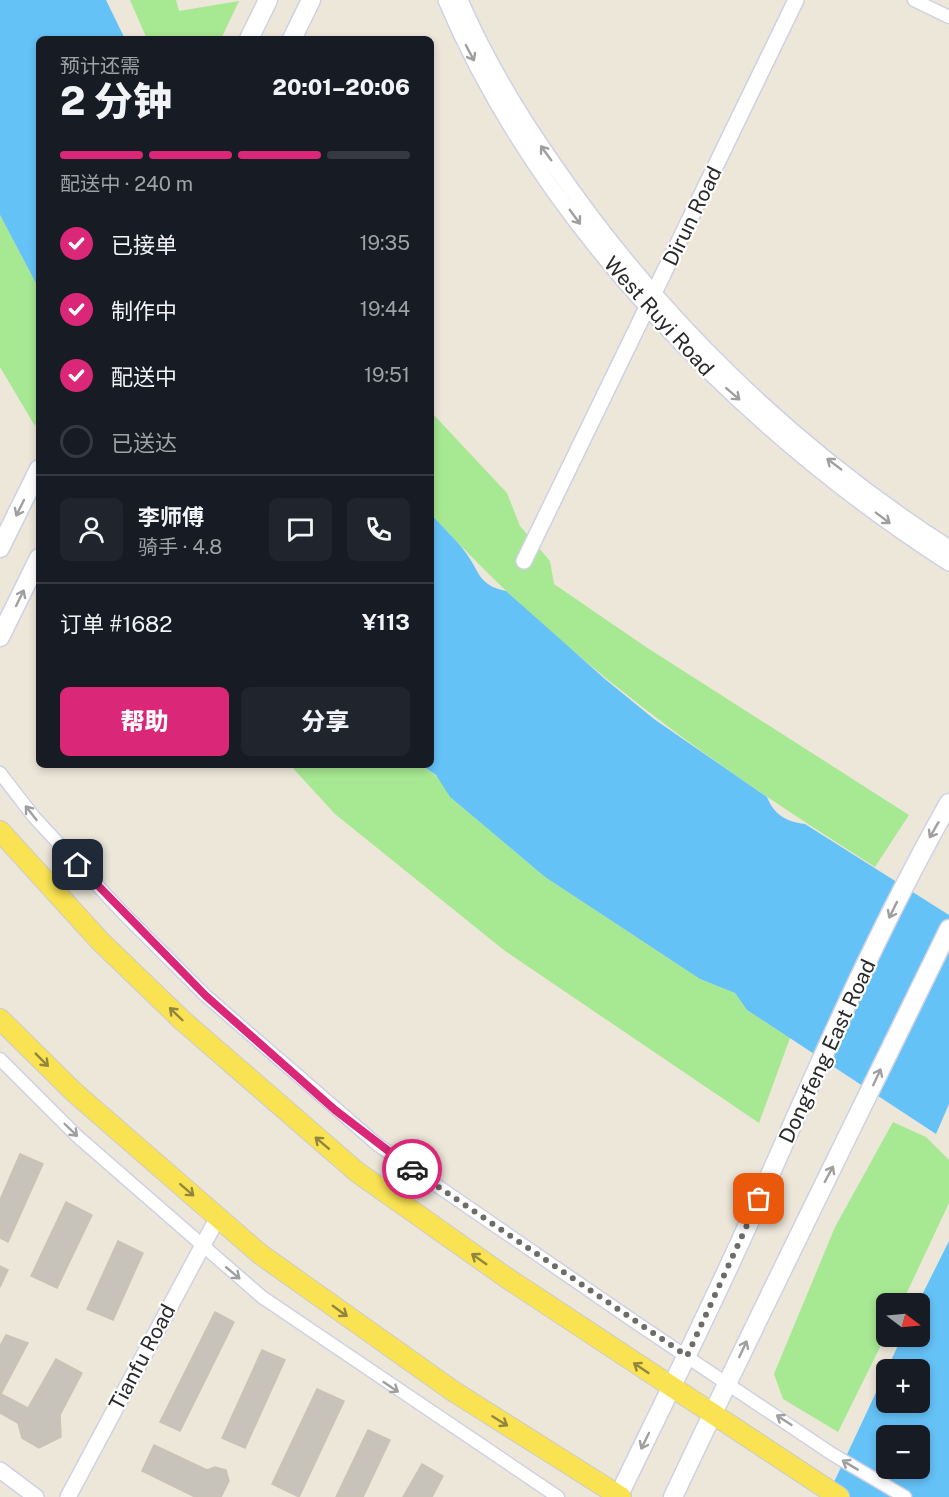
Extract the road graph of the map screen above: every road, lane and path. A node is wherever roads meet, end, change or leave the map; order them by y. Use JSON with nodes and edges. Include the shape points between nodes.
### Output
{"nodes":[{"id":1,"x":268,"y":0,"type":"edge"},
{"id":2,"x":311,"y":0,"type":"edge"},
{"id":3,"x":446,"y":0,"type":"edge"},
{"id":4,"x":460,"y":0,"type":"edge"},
{"id":5,"x":796,"y":0,"type":"edge"},
{"id":6,"x":914,"y":0,"type":"edge"},
{"id":7,"x":949,"y":17,"type":"edge"},
{"id":8,"x":250,"y":36,"type":"edge"},
{"id":9,"x":293,"y":36,"type":"edge"},
{"id":10,"x":651,"y":300,"type":"junction"},
{"id":11,"x":36,"y":475,"type":"edge"},
{"id":12,"x":0,"y":548,"type":"edge"},
{"id":13,"x":949,"y":548,"type":"edge"},
{"id":14,"x":524,"y":561,"type":"dead end"},
{"id":15,"x":949,"y":563,"type":"edge"},
{"id":16,"x":36,"y":564,"type":"edge"},
{"id":17,"x":0,"y":637,"type":"edge"},
{"id":18,"x":0,"y":773,"type":"edge"},
{"id":19,"x":949,"y":803,"type":"edge"},
{"id":20,"x":0,"y":831,"type":"edge"},
{"id":21,"x":949,"y":929,"type":"edge"},
{"id":22,"x":0,"y":1019,"type":"edge"},
{"id":23,"x":0,"y":1059,"type":"edge"},
{"id":24,"x":218,"y":1217,"type":"junction"},
{"id":25,"x":202,"y":1246,"type":"junction"},
{"id":26,"x":687,"y":1356,"type":"junction"},
{"id":27,"x":727,"y":1383,"type":"junction"},
{"id":28,"x":671,"y":1388,"type":"junction"},
{"id":29,"x":712,"y":1415,"type":"junction"},
{"id":30,"x":0,"y":1470,"type":"edge"},
{"id":31,"x":620,"y":1496,"type":"edge"},
{"id":32,"x":36,"y":1497,"type":"edge"},
{"id":33,"x":68,"y":1497,"type":"edge"},
{"id":34,"x":558,"y":1497,"type":"edge"},
{"id":35,"x":673,"y":1497,"type":"edge"},
{"id":36,"x":839,"y":1497,"type":"edge"},
{"id":37,"x":905,"y":1497,"type":"edge"}],
"edges":[{"from":1,"to":8,"type":"main road"},
{"from":2,"to":9,"type":"main road"},
{"from":3,"to":10,"type":"street","name":"West Ruyi Road","one_way":true,"via":[[462,38],[515,133],[576,220]]},
{"from":10,"to":4,"type":"street","name":"West Ruyi Road","one_way":true,"via":[[526,126]]},
{"from":5,"to":10,"type":"street","name":"Dirun Road"},
{"from":6,"to":7,"type":"street"},
{"from":13,"to":10,"type":"street","name":"West Ruyi Road","one_way":true,"via":[[820,454]]},
{"from":10,"to":14,"type":"street","name":"Dirun Road"},
{"from":10,"to":15,"type":"street","name":"West Ruyi Road","one_way":true,"via":[[709,373],[812,464]]},
{"from":11,"to":12,"type":"main road","one_way":true},
{"from":17,"to":16,"type":"main road","one_way":true},
{"from":26,"to":18,"type":"street","one_way":true,"via":[[440,1190],[335,1110],[206,996],[123,913],[34,818]]},
{"from":19,"to":26,"type":"main road","name":"Dongfeng East Road","one_way":true,"via":[[918,858],[801,1102]]},
{"from":28,"to":20,"type":"main road","one_way":true,"via":[[357,1172],[183,1020],[100,941]]},
{"from":27,"to":21,"type":"main road","one_way":true},
{"from":22,"to":24,"type":"main road","one_way":true,"via":[[75,1094]]},
{"from":23,"to":25,"type":"street","one_way":true,"via":[[77,1136]]},
{"from":24,"to":25,"type":"street","name":"Tianfu Road"},
{"from":24,"to":31,"type":"main road","one_way":true,"via":[[260,1254],[453,1391]]},
{"from":25,"to":33,"type":"street","name":"Tianfu Road"},
{"from":25,"to":34,"type":"street","one_way":true,"via":[[262,1297],[331,1346]]},
{"from":26,"to":27,"type":"street"},
{"from":26,"to":28,"type":"main road","name":"Dongfeng East Road"},
{"from":27,"to":29,"type":"main road"},
{"from":37,"to":27,"type":"street","one_way":true,"via":[[832,1454]]},
{"from":28,"to":29,"type":"main road"},
{"from":28,"to":31,"type":"main road","name":"Dongfeng East Road","one_way":true},
{"from":29,"to":35,"type":"main road"},
{"from":29,"to":36,"type":"main road"},
{"from":30,"to":32,"type":"street"}]}
